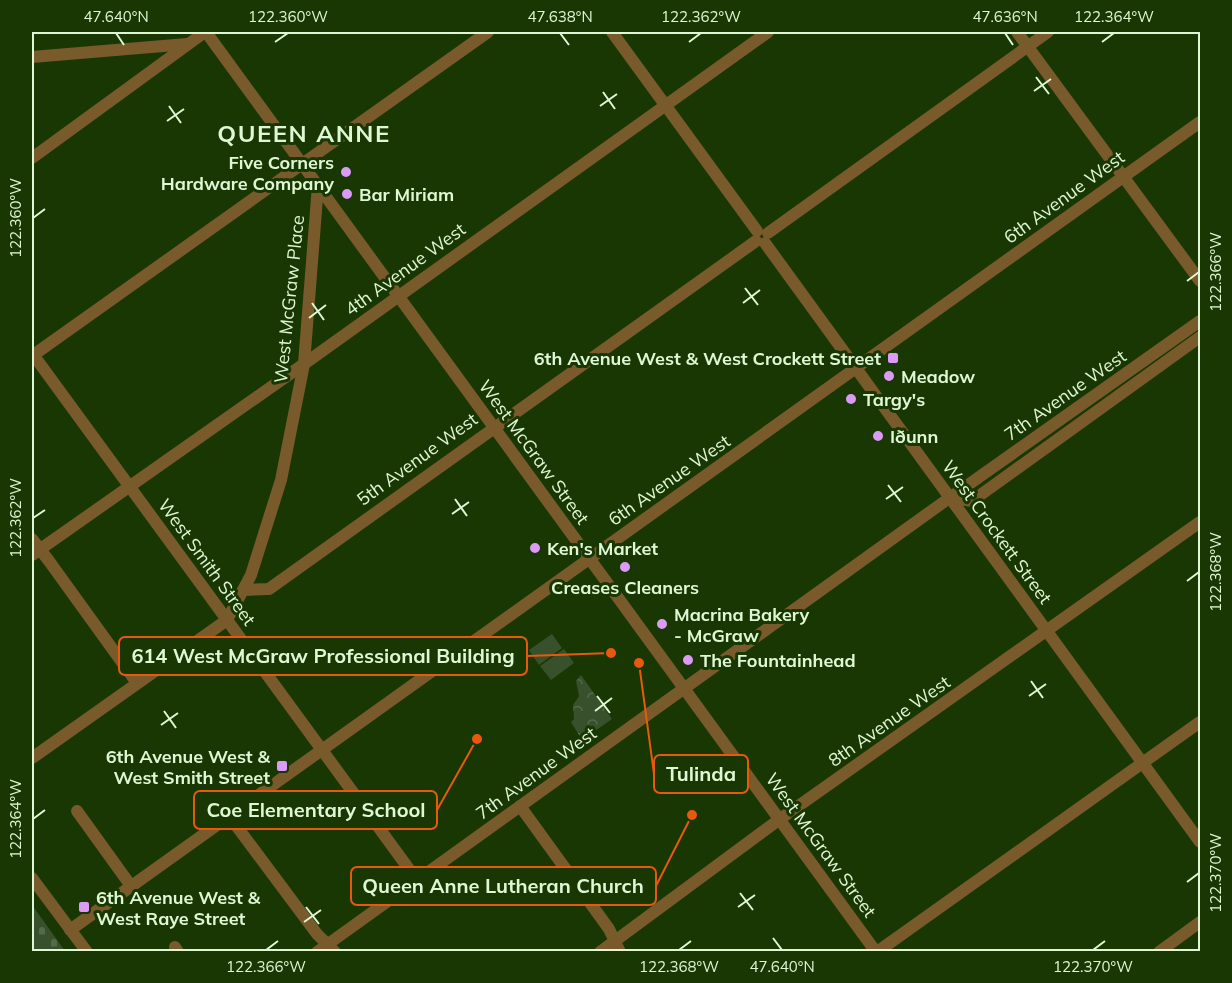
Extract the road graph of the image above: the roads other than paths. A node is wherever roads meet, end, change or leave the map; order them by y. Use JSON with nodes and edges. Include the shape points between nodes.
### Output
{"nodes":[{"id":1,"x":205,"y":32,"type":"edge"},
{"id":2,"x":612,"y":32,"type":"edge"},
{"id":3,"x":768,"y":32,"type":"edge"},
{"id":4,"x":1017,"y":32,"type":"edge"},
{"id":5,"x":1048,"y":32,"type":"edge"},
{"id":6,"x":480,"y":34,"type":"edge"},
{"id":7,"x":189,"y":44,"type":"junction"},
{"id":8,"x":1028,"y":46,"type":"junction"},
{"id":9,"x":32,"y":57,"type":"edge"},
{"id":10,"x":664,"y":105,"type":"junction"},
{"id":11,"x":1200,"y":122,"type":"edge"},
{"id":12,"x":32,"y":158,"type":"edge"},
{"id":13,"x":302,"y":163,"type":"junction"},
{"id":14,"x":1124,"y":176,"type":"junction"},
{"id":15,"x":318,"y":185,"type":"junction"},
{"id":16,"x":761,"y":237,"type":"junction"},
{"id":17,"x":1200,"y":281,"type":"edge"},
{"id":18,"x":398,"y":296,"type":"junction"},
{"id":19,"x":1200,"y":321,"type":"edge"},
{"id":20,"x":1200,"y":338,"type":"edge"},
{"id":21,"x":32,"y":354,"type":"edge"},
{"id":22,"x":304,"y":364,"type":"junction"},
{"id":23,"x":856,"y":369,"type":"junction"},
{"id":24,"x":494,"y":427,"type":"junction"},
{"id":25,"x":129,"y":487,"type":"junction"},
{"id":26,"x":950,"y":497,"type":"junction"},
{"id":27,"x":1200,"y":522,"type":"edge"},
{"id":28,"x":34,"y":548,"type":"edge"},
{"id":29,"x":590,"y":559,"type":"junction"},
{"id":30,"x":243,"y":590,"type":"junction"},
{"id":31,"x":227,"y":620,"type":"junction"},
{"id":32,"x":1047,"y":631,"type":"junction"},
{"id":33,"x":137,"y":683,"type":"junction"},
{"id":34,"x":685,"y":689,"type":"junction"},
{"id":35,"x":1200,"y":722,"type":"edge"},
{"id":36,"x":321,"y":750,"type":"junction"},
{"id":37,"x":32,"y":758,"type":"edge"},
{"id":38,"x":1143,"y":763,"type":"junction"},
{"id":39,"x":520,"y":806,"type":"junction"},
{"id":40,"x":77,"y":811,"type":"dead end"},
{"id":41,"x":229,"y":816,"type":"junction"},
{"id":42,"x":780,"y":819,"type":"junction"},
{"id":43,"x":1200,"y":842,"type":"edge"},
{"id":44,"x":32,"y":878,"type":"edge"},
{"id":45,"x":417,"y":880,"type":"junction"},
{"id":46,"x":131,"y":886,"type":"junction"},
{"id":47,"x":1200,"y":922,"type":"edge"},
{"id":48,"x":70,"y":930,"type":"junction"},
{"id":49,"x":617,"y":946,"type":"edge"},
{"id":50,"x":326,"y":949,"type":"edge"},
{"id":51,"x":87,"y":951,"type":"edge"},
{"id":52,"x":600,"y":951,"type":"edge"},
{"id":53,"x":877,"y":951,"type":"edge"},
{"id":54,"x":1159,"y":951,"type":"edge"}],
"edges":[{"from":1,"to":7,"type":"street"},
{"from":1,"to":13,"type":"street","name":"West McGraw Street"},
{"from":2,"to":10,"type":"street","name":"West Crockett Street"},
{"from":3,"to":10,"type":"street","name":"4th Avenue West"},
{"from":4,"to":8,"type":"street"},
{"from":5,"to":8,"type":"street","name":"5th Avenue West"},
{"from":6,"to":13,"type":"street"},
{"from":7,"to":9,"type":"street"},
{"from":7,"to":12,"type":"street"},
{"from":8,"to":14,"type":"street"},
{"from":8,"to":16,"type":"street","name":"5th Avenue West"},
{"from":10,"to":16,"type":"street","name":"West Crockett Street"},
{"from":10,"to":18,"type":"street","name":"4th Avenue West"},
{"from":11,"to":14,"type":"street","name":"6th Avenue West"},
{"from":13,"to":15,"type":"street","name":"West McGraw Street"},
{"from":13,"to":21,"type":"street"},
{"from":14,"to":17,"type":"street"},
{"from":14,"to":23,"type":"street","name":"6th Avenue West"},
{"from":15,"to":18,"type":"street","name":"West McGraw Street"},
{"from":15,"to":22,"type":"street","name":"West McGraw Place"},
{"from":16,"to":23,"type":"street","name":"West Crockett Street"},
{"from":16,"to":24,"type":"street","name":"5th Avenue West"},
{"from":18,"to":22,"type":"street","name":"4th Avenue West"},
{"from":18,"to":24,"type":"street","name":"West McGraw Street"},
{"from":19,"to":26,"type":"street","name":"7th Avenue West"},
{"from":20,"to":26,"type":"street","name":"7th Avenue West","via":[[972,501]]},
{"from":21,"to":25,"type":"street","name":"West Smith Street"},
{"from":22,"to":25,"type":"street","name":"4th Avenue West"},
{"from":22,"to":30,"type":"street","name":"West McGraw Place","via":[[281,480]]},
{"from":23,"to":26,"type":"street","name":"West Crockett Street"},
{"from":23,"to":29,"type":"street","name":"6th Avenue West"},
{"from":24,"to":29,"type":"street","name":"West McGraw Street"},
{"from":24,"to":30,"type":"street","name":"5th Avenue West","via":[[269,589]]},
{"from":25,"to":28,"type":"street","name":"4th Avenue West"},
{"from":25,"to":31,"type":"street","name":"West Smith Street"},
{"from":26,"to":32,"type":"street","name":"West Crockett Street"},
{"from":26,"to":34,"type":"street","name":"7th Avenue West"},
{"from":27,"to":32,"type":"street","name":"8th Avenue West"},
{"from":28,"to":33,"type":"street"},
{"from":29,"to":34,"type":"street","name":"West McGraw Street"},
{"from":29,"to":36,"type":"street","name":"6th Avenue West"},
{"from":30,"to":31,"type":"street","name":"West McGraw Place"},
{"from":31,"to":33,"type":"street"},
{"from":31,"to":36,"type":"street","name":"West Smith Street"},
{"from":32,"to":38,"type":"street","name":"West Crockett Street"},
{"from":32,"to":42,"type":"street","name":"8th Avenue West"},
{"from":33,"to":37,"type":"street"},
{"from":34,"to":39,"type":"street","name":"7th Avenue West"},
{"from":34,"to":42,"type":"street","name":"West McGraw Street"},
{"from":35,"to":38,"type":"street"},
{"from":36,"to":41,"type":"street","name":"6th Avenue West"},
{"from":36,"to":45,"type":"street","name":"West Smith Street"},
{"from":38,"to":43,"type":"street","name":"West Crockett Street"},
{"from":38,"to":53,"type":"street"},
{"from":39,"to":45,"type":"street","name":"7th Avenue West"},
{"from":39,"to":49,"type":"street","via":[[609,929]]},
{"from":40,"to":46,"type":"street"},
{"from":41,"to":46,"type":"street","name":"6th Avenue West"},
{"from":41,"to":50,"type":"street"},
{"from":42,"to":49,"type":"street","name":"8th Avenue West"},
{"from":42,"to":53,"type":"street","name":"West McGraw Street"},
{"from":44,"to":48,"type":"street"},
{"from":45,"to":50,"type":"street","name":"7th Avenue West"},
{"from":46,"to":48,"type":"street","name":"6th Avenue West"},
{"from":47,"to":54,"type":"street"},
{"from":48,"to":51,"type":"street"},
{"from":49,"to":52,"type":"street","name":"8th Avenue West"}]}
